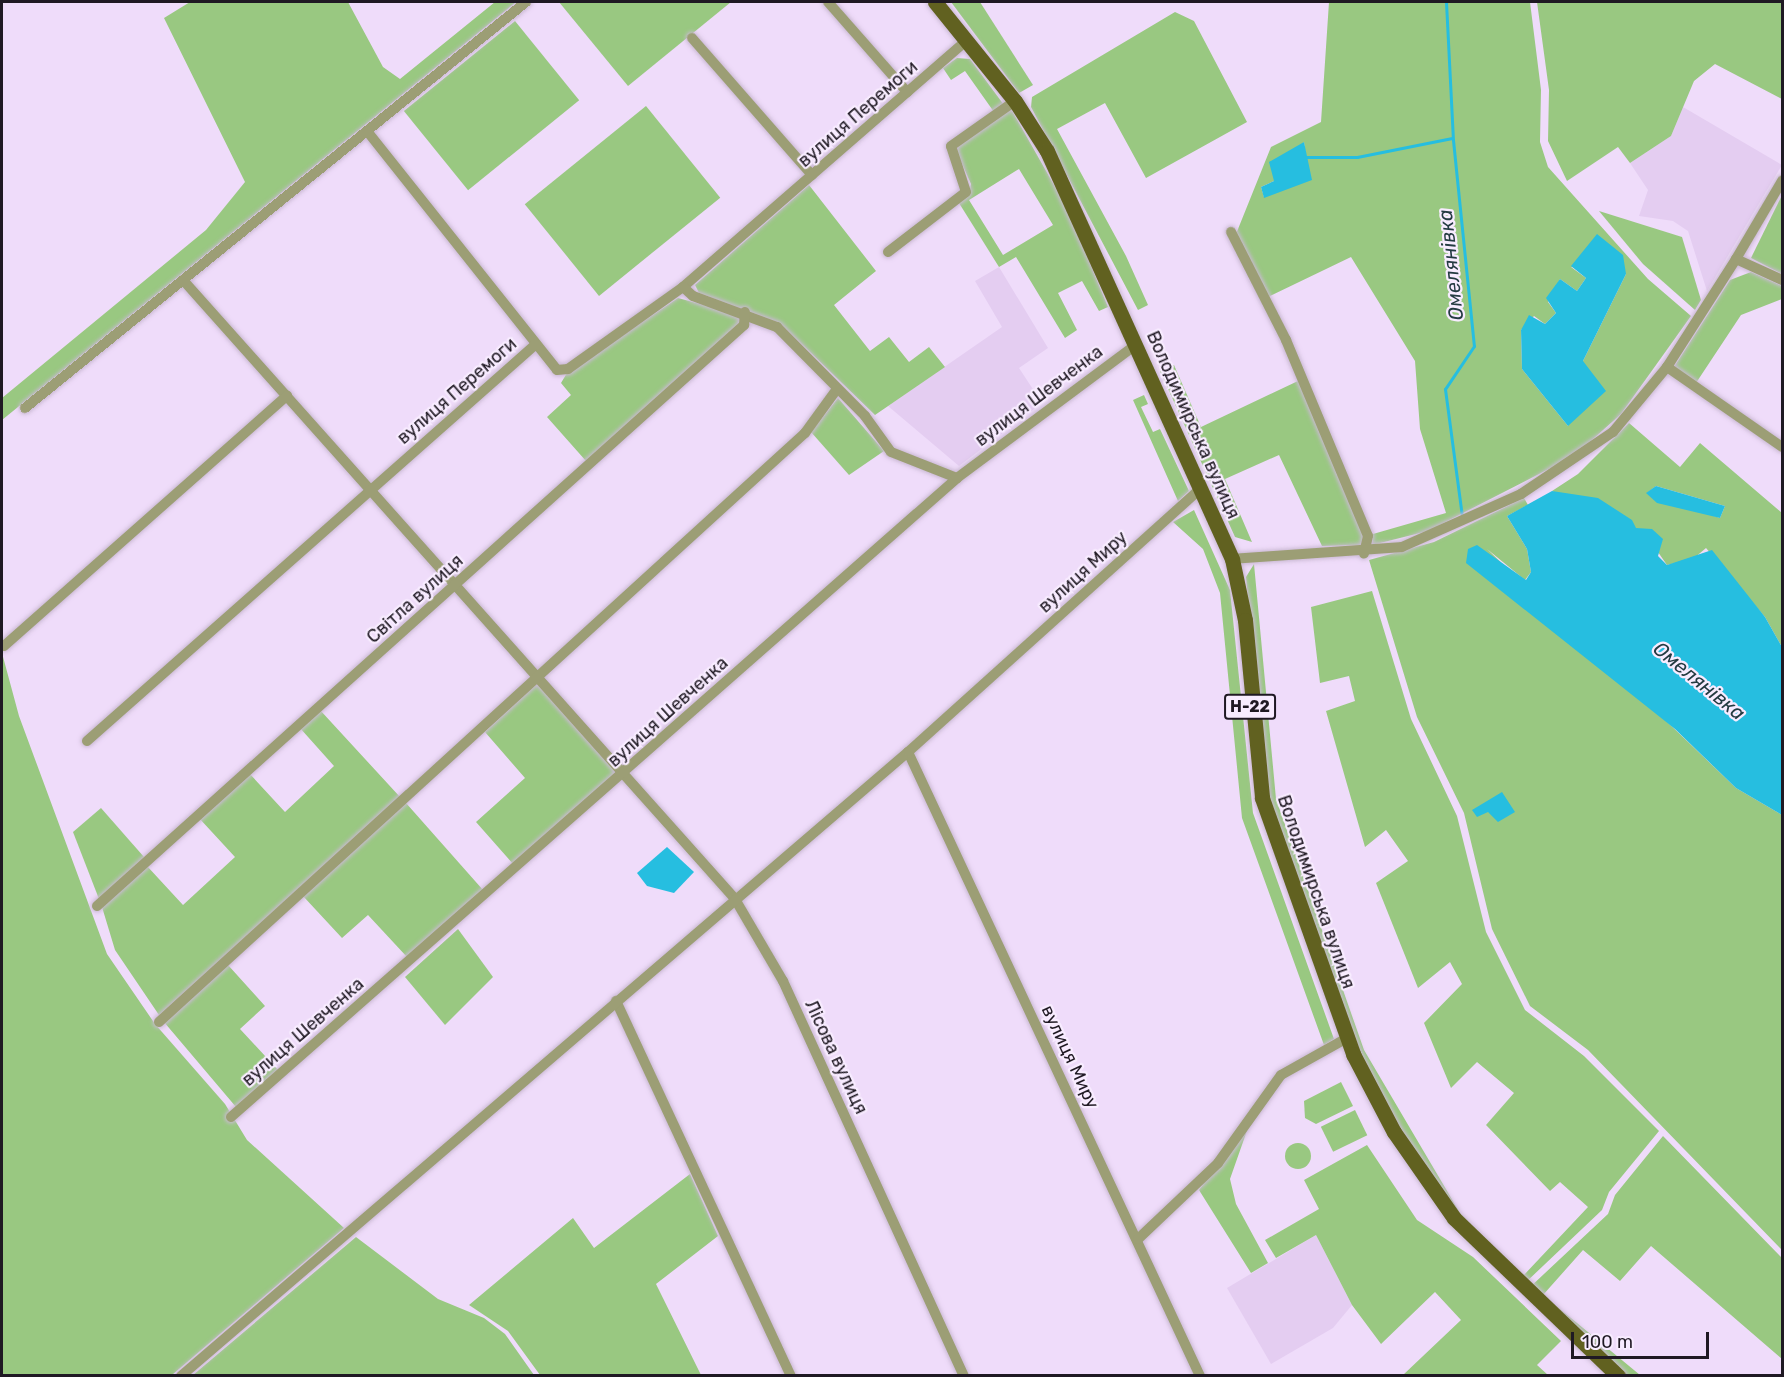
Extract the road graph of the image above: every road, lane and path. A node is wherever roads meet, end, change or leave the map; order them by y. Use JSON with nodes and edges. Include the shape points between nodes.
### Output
{"nodes":[{"id":1,"x":526,"y":2,"type":"edge"},
{"id":2,"x":828,"y":2,"type":"edge"},
{"id":3,"x":935,"y":2,"type":"edge"},
{"id":4,"x":692,"y":38,"type":"dead end"},
{"id":5,"x":967,"y":40,"type":"junction"},
{"id":6,"x":907,"y":92,"type":"junction"},
{"id":7,"x":1015,"y":101,"type":"junction"},
{"id":8,"x":367,"y":131,"type":"junction"},
{"id":9,"x":812,"y":175,"type":"junction"},
{"id":10,"x":1782,"y":182,"type":"edge"},
{"id":11,"x":1231,"y":232,"type":"dead end"},
{"id":12,"x":888,"y":252,"type":"dead end"},
{"id":13,"x":1736,"y":259,"type":"junction"},
{"id":14,"x":183,"y":280,"type":"junction"},
{"id":15,"x":1782,"y":280,"type":"edge"},
{"id":16,"x":683,"y":287,"type":"junction"},
{"id":17,"x":745,"y":312,"type":"junction"},
{"id":18,"x":536,"y":344,"type":"junction"},
{"id":19,"x":1137,"y":344,"type":"junction"},
{"id":20,"x":1666,"y":368,"type":"junction"},
{"id":21,"x":837,"y":389,"type":"junction"},
{"id":22,"x":287,"y":396,"type":"junction"},
{"id":23,"x":25,"y":408,"type":"dead end"},
{"id":24,"x":1782,"y":447,"type":"edge"},
{"id":25,"x":957,"y":478,"type":"junction"},
{"id":26,"x":1201,"y":488,"type":"junction"},
{"id":27,"x":370,"y":489,"type":"junction"},
{"id":28,"x":1364,"y":554,"type":"junction"},
{"id":29,"x":1232,"y":559,"type":"junction"},
{"id":30,"x":456,"y":585,"type":"junction"},
{"id":31,"x":4,"y":646,"type":"dead end"},
{"id":32,"x":538,"y":678,"type":"junction"},
{"id":33,"x":87,"y":741,"type":"dead end"},
{"id":34,"x":908,"y":753,"type":"junction"},
{"id":35,"x":624,"y":774,"type":"junction"},
{"id":36,"x":735,"y":899,"type":"junction"},
{"id":37,"x":97,"y":906,"type":"dead end"},
{"id":38,"x":616,"y":1001,"type":"junction"},
{"id":39,"x":159,"y":1022,"type":"dead end"},
{"id":40,"x":1347,"y":1038,"type":"junction"},
{"id":41,"x":231,"y":1117,"type":"dead end"},
{"id":42,"x":1138,"y":1239,"type":"junction"},
{"id":43,"x":181,"y":1376,"type":"edge"},
{"id":44,"x":791,"y":1376,"type":"edge"},
{"id":45,"x":964,"y":1376,"type":"edge"},
{"id":46,"x":1200,"y":1376,"type":"edge"},
{"id":47,"x":1618,"y":1376,"type":"edge"}],
"edges":[{"from":1,"to":8,"type":"street"},
{"from":2,"to":6,"type":"street"},
{"from":3,"to":5,"type":"main road","name":"Володимирська вулиця","number":"Н-22"},
{"from":4,"to":9,"type":"street"},
{"from":5,"to":6,"type":"street","name":"вулиця Перемоги"},
{"from":5,"to":7,"type":"main road","name":"Володимирська вулиця","number":"Н-22"},
{"from":6,"to":9,"type":"street","name":"вулиця Перемоги"},
{"from":7,"to":12,"type":"street","via":[[951,146],[966,192]]},
{"from":7,"to":19,"type":"main road","name":"Володимирська вулиця","number":"Н-22","via":[[1074,204]]},
{"from":8,"to":14,"type":"street"},
{"from":8,"to":18,"type":"street"},
{"from":9,"to":16,"type":"street","name":"вулиця Перемоги"},
{"from":10,"to":13,"type":"street"},
{"from":11,"to":28,"type":"street","via":[[1286,340],[1359,514],[1368,536]]},
{"from":13,"to":15,"type":"street"},
{"from":13,"to":20,"type":"street"},
{"from":14,"to":22,"type":"street","name":"Лісова вулиця"},
{"from":14,"to":23,"type":"street"},
{"from":16,"to":17,"type":"street","via":[[693,296]]},
{"from":16,"to":18,"type":"street","name":"вулиця Перемоги","via":[[568,369],[557,370]]},
{"from":17,"to":21,"type":"street","via":[[777,327]]},
{"from":17,"to":30,"type":"street","name":"Світла вулиця","via":[[744,325]]},
{"from":18,"to":27,"type":"street","name":"вулиця Перемоги"},
{"from":19,"to":25,"type":"street","name":"вулиця Шевченка"},
{"from":19,"to":26,"type":"main road","name":"Володимирська вулиця","number":"Н-22"},
{"from":20,"to":24,"type":"street"},
{"from":20,"to":28,"type":"street","via":[[1613,432],[1578,460],[1431,537]]},
{"from":21,"to":25,"type":"street","via":[[865,416],[891,452]]},
{"from":21,"to":32,"type":"street","via":[[805,433]]},
{"from":22,"to":27,"type":"street","name":"Лісова вулиця"},
{"from":22,"to":31,"type":"street"},
{"from":25,"to":35,"type":"street","name":"вулиця Шевченка"},
{"from":26,"to":29,"type":"main road","name":"Володимирська вулиця","number":"Н-22"},
{"from":26,"to":34,"type":"street","name":"вулиця Миру"},
{"from":27,"to":30,"type":"street","name":"Лісова вулиця"},
{"from":27,"to":33,"type":"street","name":"вулиця Перемоги"},
{"from":28,"to":29,"type":"street"},
{"from":29,"to":40,"type":"main road","name":"Володимирська вулиця","number":"Н-22","via":[[1245,620],[1262,798]]},
{"from":30,"to":32,"type":"street","name":"Лісова вулиця"},
{"from":30,"to":37,"type":"street","name":"Світла вулиця"},
{"from":32,"to":35,"type":"street","name":"Лісова вулиця"},
{"from":32,"to":39,"type":"street"},
{"from":34,"to":36,"type":"street","name":"вулиця Миру"},
{"from":34,"to":42,"type":"street","name":"вулиця Миру"},
{"from":35,"to":36,"type":"street","name":"Лісова вулиця"},
{"from":35,"to":41,"type":"street","name":"вулиця Шевченка"},
{"from":36,"to":38,"type":"street"},
{"from":36,"to":45,"type":"street","name":"Лісова вулиця","via":[[783,981]]},
{"from":38,"to":43,"type":"street"},
{"from":38,"to":44,"type":"street"},
{"from":40,"to":42,"type":"street","via":[[1281,1075],[1218,1163]]},
{"from":40,"to":47,"type":"main road","name":"Володимирська вулиця","number":"Н-22","via":[[1394,1132],[1454,1218],[1523,1289]]},
{"from":42,"to":46,"type":"street","name":"вулиця Миру"}]}
